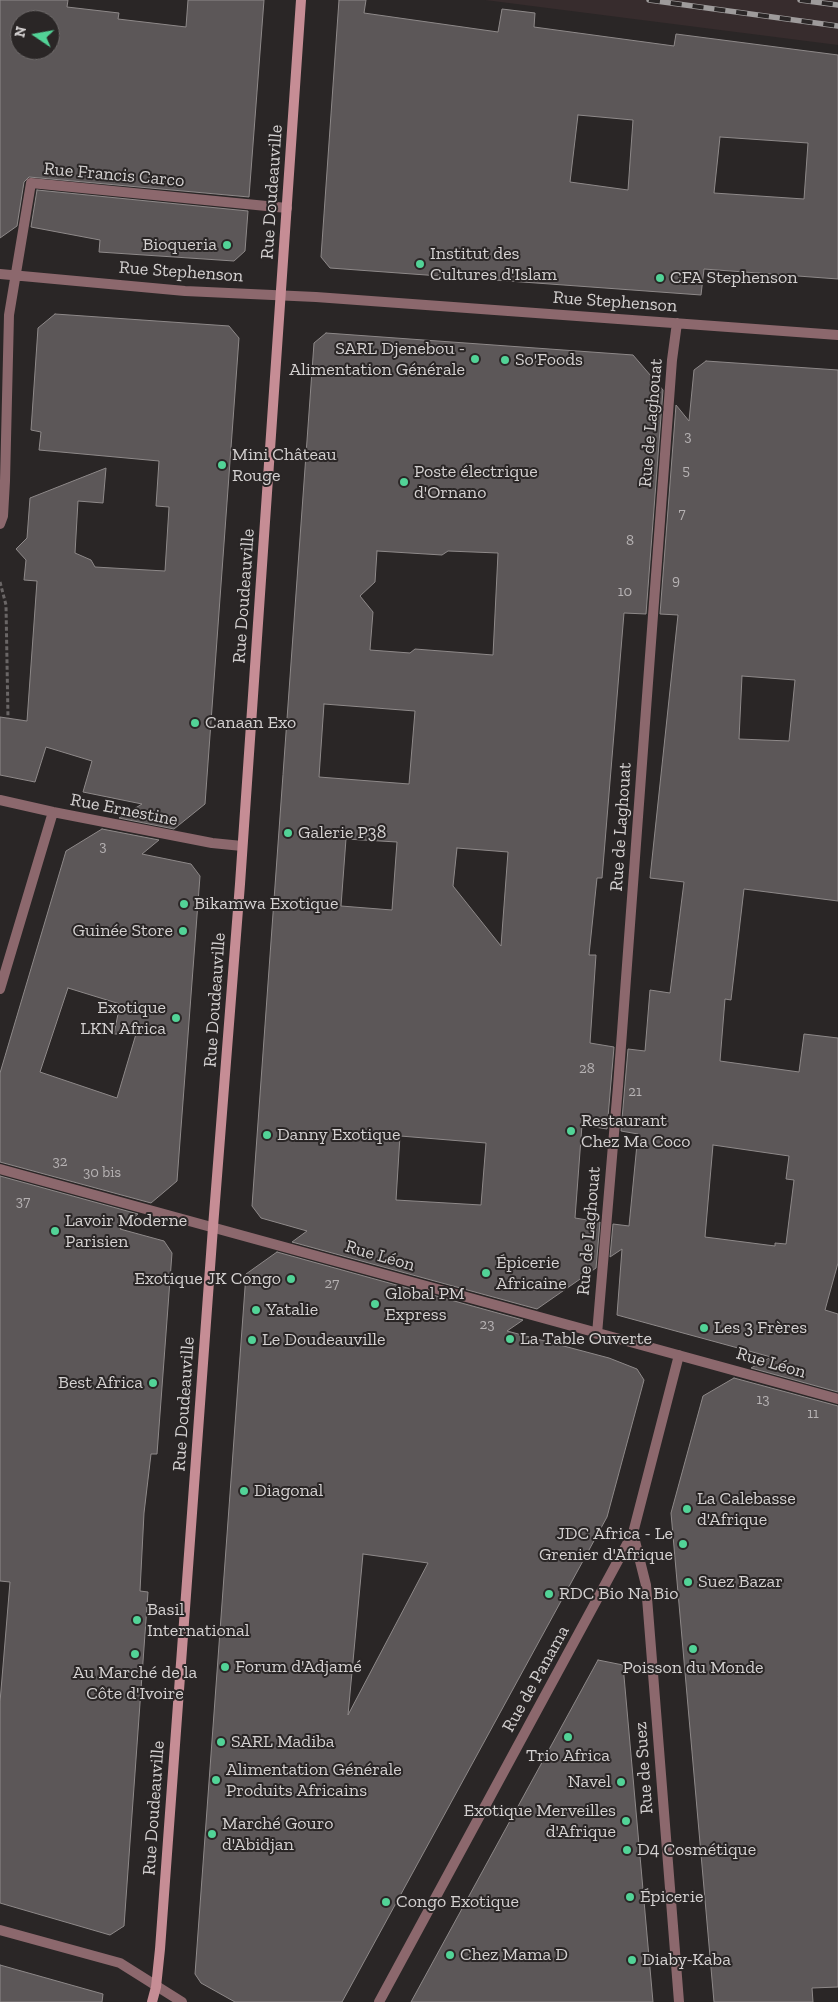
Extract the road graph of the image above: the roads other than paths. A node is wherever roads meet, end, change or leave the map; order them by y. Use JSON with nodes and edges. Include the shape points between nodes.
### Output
{"nodes":[{"id":1,"x":301,"y":4,"type":"edge"},
{"id":2,"x":287,"y":208,"type":"junction"},
{"id":3,"x":0,"y":274,"type":"edge"},
{"id":4,"x":14,"y":276,"type":"junction"},
{"id":5,"x":281,"y":295,"type":"junction"},
{"id":6,"x":677,"y":323,"type":"junction"},
{"id":7,"x":838,"y":335,"type":"edge"},
{"id":8,"x":0,"y":524,"type":"edge"},
{"id":9,"x":0,"y":800,"type":"edge"},
{"id":10,"x":53,"y":812,"type":"junction"},
{"id":11,"x":242,"y":846,"type":"junction"},
{"id":12,"x":0,"y":989,"type":"edge"},
{"id":13,"x":0,"y":1168,"type":"edge"},
{"id":14,"x":213,"y":1227,"type":"junction"},
{"id":15,"x":597,"y":1334,"type":"junction"},
{"id":16,"x":679,"y":1355,"type":"junction"},
{"id":17,"x":838,"y":1399,"type":"edge"},
{"id":18,"x":633,"y":1533,"type":"junction"},
{"id":19,"x":0,"y":1930,"type":"edge"},
{"id":20,"x":156,"y":1986,"type":"junction"},
{"id":21,"x":152,"y":2002,"type":"edge"},
{"id":22,"x":182,"y":2002,"type":"edge"},
{"id":23,"x":379,"y":2002,"type":"edge"},
{"id":24,"x":679,"y":2002,"type":"edge"}],
"edges":[{"from":1,"to":2,"type":"street","name":"Rue Doudeauville"},
{"from":2,"to":4,"type":"street","name":"Rue Francis Carco","via":[[30,183]]},
{"from":2,"to":5,"type":"street","name":"Rue Doudeauville"},
{"from":3,"to":4,"type":"street","name":"Rue Stephenson"},
{"from":4,"to":5,"type":"street","name":"Rue Stephenson"},
{"from":4,"to":8,"type":"street","via":[[9,315],[5,481]]},
{"from":5,"to":6,"type":"street","name":"Rue Stephenson"},
{"from":5,"to":11,"type":"street","name":"Rue Doudeauville"},
{"from":6,"to":7,"type":"street","name":"Rue Stephenson"},
{"from":6,"to":15,"type":"street","name":"Rue de Laghouat"},
{"from":9,"to":10,"type":"street","name":"Rue Ernestine"},
{"from":10,"to":11,"type":"street","name":"Rue Ernestine","via":[[212,844]]},
{"from":10,"to":12,"type":"street"},
{"from":11,"to":14,"type":"street","name":"Rue Doudeauville"},
{"from":13,"to":14,"type":"street","name":"Rue Léon"},
{"from":14,"to":15,"type":"street","name":"Rue Léon"},
{"from":14,"to":20,"type":"street","name":"Rue Doudeauville"},
{"from":15,"to":16,"type":"street","name":"Rue Léon"},
{"from":16,"to":17,"type":"street","name":"Rue Léon"},
{"from":16,"to":18,"type":"street","name":"Rue de Panama"},
{"from":18,"to":23,"type":"street","name":"Rue de Panama"},
{"from":18,"to":24,"type":"street","name":"Rue de Suez","via":[[646,1585]]},
{"from":19,"to":20,"type":"street","via":[[120,1963]]},
{"from":20,"to":21,"type":"street","name":"Rue Doudeauville"},
{"from":20,"to":22,"type":"street"}]}
